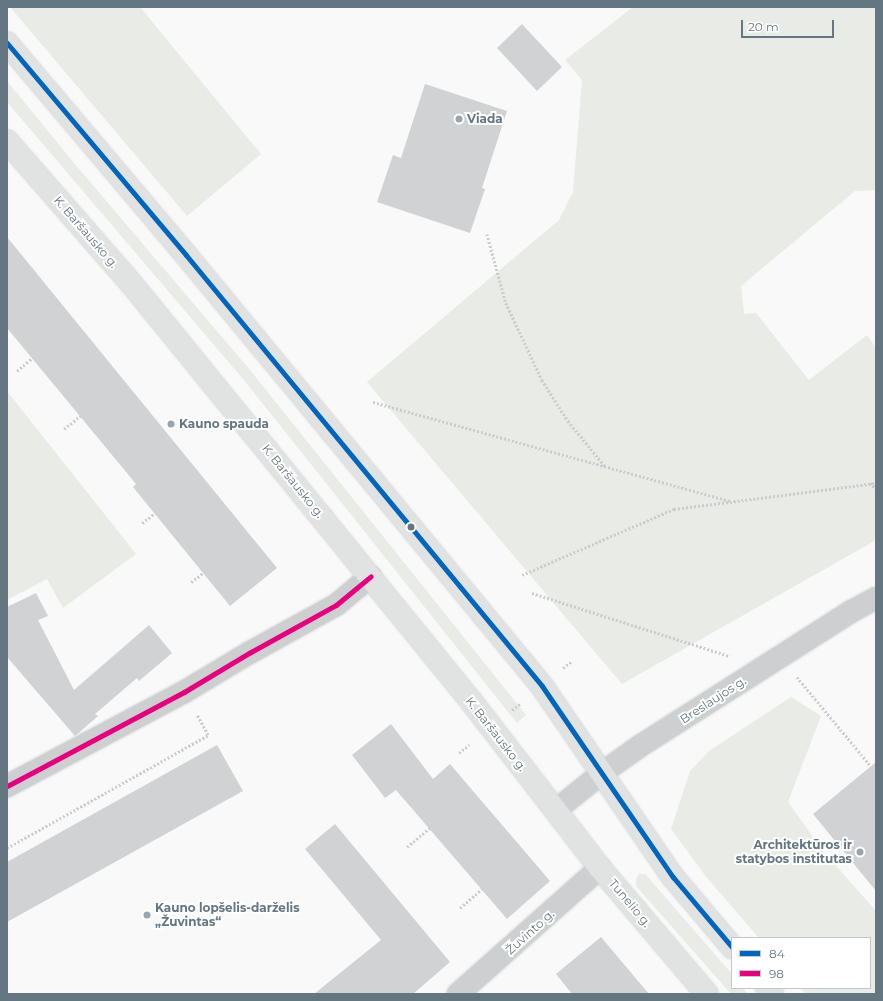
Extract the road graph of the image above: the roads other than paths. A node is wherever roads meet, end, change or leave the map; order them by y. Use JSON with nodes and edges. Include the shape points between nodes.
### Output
{"nodes":[{"id":1,"x":7,"y":43,"type":"edge"},
{"id":2,"x":7,"y":141,"type":"edge"},
{"id":3,"x":371,"y":576,"type":"junction"},
{"id":4,"x":876,"y":598,"type":"edge"},
{"id":5,"x":602,"y":773,"type":"junction"},
{"id":6,"x":7,"y":786,"type":"edge"},
{"id":7,"x":556,"y":810,"type":"junction"},
{"id":8,"x":600,"y":868,"type":"junction"},
{"id":9,"x":731,"y":946,"type":"edge"},
{"id":10,"x":458,"y":994,"type":"edge"},
{"id":11,"x":708,"y":994,"type":"edge"}],
"edges":[{"from":1,"to":5,"type":"main road","via":[[186,255],[542,686]]},
{"from":2,"to":3,"type":"main road","name":"K. Baršausko g.","via":[[135,288]]},
{"from":3,"to":6,"type":"street","via":[[336,605],[184,692]]},
{"from":3,"to":7,"type":"main road","name":"K. Baršausko g."},
{"from":4,"to":5,"type":"street","name":"Breslaujos g.","via":[[640,746]]},
{"from":5,"to":7,"type":"street","name":"Breslaujos g."},
{"from":5,"to":9,"type":"main road","via":[[673,877]]},
{"from":7,"to":8,"type":"main road","name":"Tunelio g."},
{"from":8,"to":10,"type":"street","name":"Žuvinto g."},
{"from":8,"to":11,"type":"main road","name":"Tunelio g."}]}
